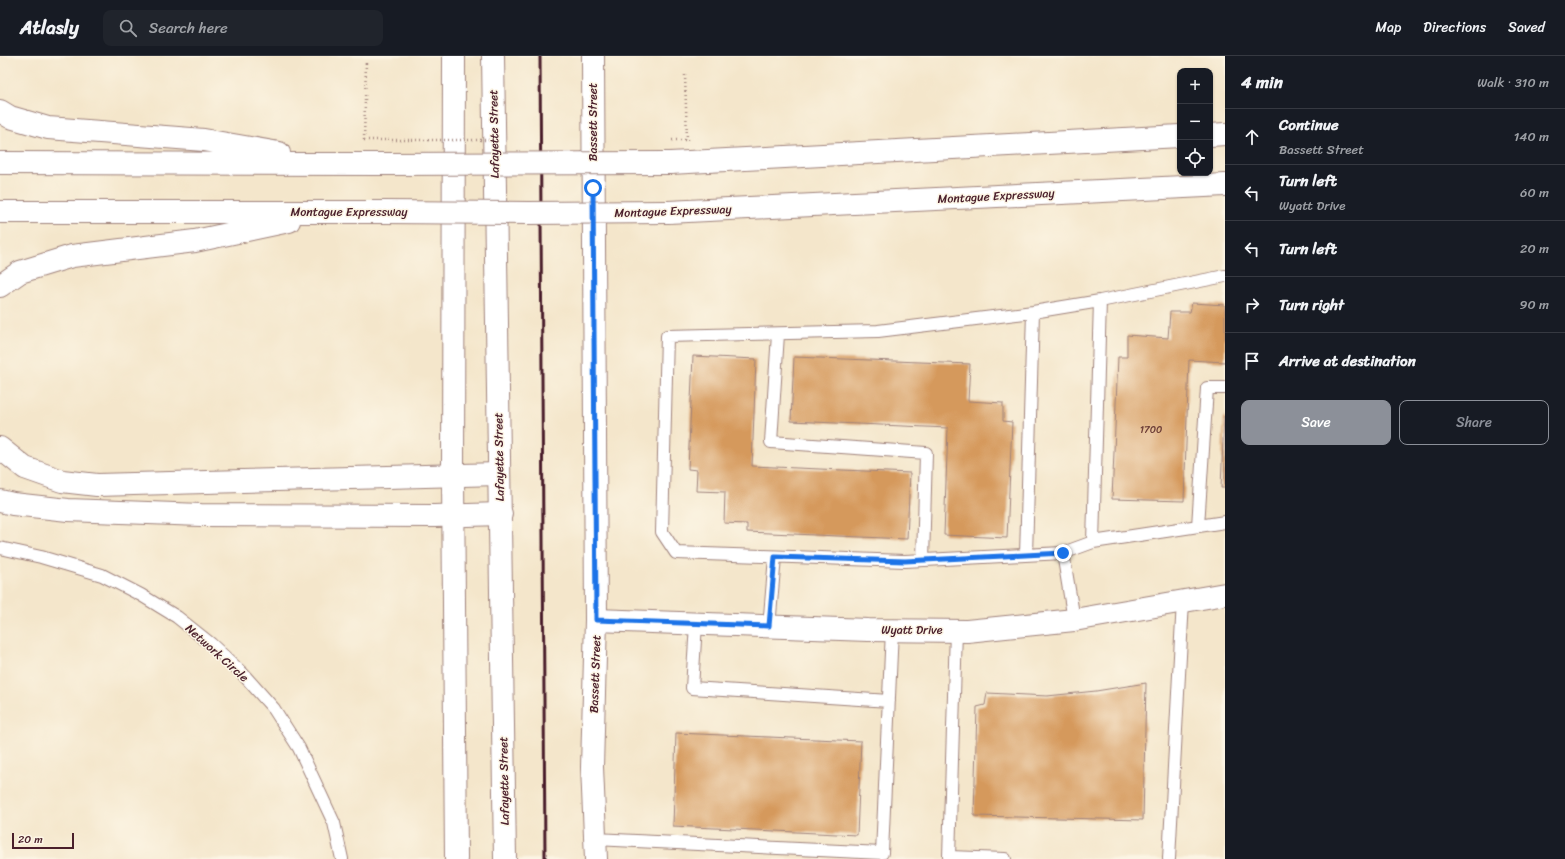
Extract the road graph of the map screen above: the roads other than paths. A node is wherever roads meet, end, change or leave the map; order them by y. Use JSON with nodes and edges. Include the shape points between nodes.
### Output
{"nodes":[{"id":1,"x":454,"y":56,"type":"edge"},
{"id":2,"x":493,"y":56,"type":"edge"},
{"id":3,"x":593,"y":56,"type":"edge"},
{"id":4,"x":0,"y":111,"type":"edge"},
{"id":5,"x":1225,"y":134,"type":"edge"},
{"id":6,"x":1213,"y":135,"type":"edge"},
{"id":7,"x":1177,"y":136,"type":"edge"},
{"id":8,"x":0,"y":163,"type":"edge"},
{"id":9,"x":339,"y":163,"type":"junction"},
{"id":10,"x":1225,"y":185,"type":"edge"},
{"id":11,"x":0,"y":212,"type":"edge"},
{"id":12,"x":336,"y":212,"type":"junction"},
{"id":13,"x":1225,"y":276,"type":"edge"},
{"id":14,"x":0,"y":286,"type":"edge"},
{"id":15,"x":1100,"y":301,"type":"junction"},
{"id":16,"x":1033,"y":312,"type":"junction"},
{"id":17,"x":778,"y":334,"type":"junction"},
{"id":18,"x":1225,"y":388,"type":"edge"},
{"id":19,"x":0,"y":448,"type":"edge"},
{"id":20,"x":499,"y":474,"type":"junction"},
{"id":21,"x":454,"y":476,"type":"junction"},
{"id":22,"x":0,"y":501,"type":"edge"},
{"id":23,"x":500,"y":514,"type":"junction"},
{"id":24,"x":454,"y":516,"type":"junction"},
{"id":25,"x":1225,"y":522,"type":"edge"},
{"id":26,"x":1198,"y":526,"type":"junction"},
{"id":27,"x":1093,"y":542,"type":"junction"},
{"id":28,"x":0,"y":548,"type":"edge"},
{"id":29,"x":1063,"y":553,"type":"junction"},
{"id":30,"x":1026,"y":555,"type":"junction"},
{"id":31,"x":775,"y":557,"type":"junction"},
{"id":32,"x":923,"y":560,"type":"junction"},
{"id":33,"x":1225,"y":594,"type":"edge"},
{"id":34,"x":1183,"y":601,"type":"junction"},
{"id":35,"x":596,"y":620,"type":"junction"},
{"id":36,"x":1074,"y":620,"type":"junction"},
{"id":37,"x":696,"y":624,"type":"junction"},
{"id":38,"x":769,"y":626,"type":"junction"},
{"id":39,"x":892,"y":630,"type":"junction"},
{"id":40,"x":956,"y":631,"type":"junction"},
{"id":41,"x":889,"y":701,"type":"junction"},
{"id":42,"x":595,"y":849,"type":"edge"},
{"id":43,"x":342,"y":859,"type":"edge"},
{"id":44,"x":456,"y":859,"type":"edge"},
{"id":45,"x":504,"y":859,"type":"edge"},
{"id":46,"x":1005,"y":859,"type":"edge"},
{"id":47,"x":1169,"y":859,"type":"edge"}],
"edges":[{"from":1,"to":21,"type":"main road"},
{"from":2,"to":20,"type":"main road","name":"Lafayette Street"},
{"from":3,"to":35,"type":"main road","name":"Bassett Street"},
{"from":4,"to":9,"type":"main road","via":[[10,117],[48,128],[204,140]]},
{"from":5,"to":6,"type":"main road"},
{"from":7,"to":9,"type":"main road","bridge":true,"via":[[670,163]]},
{"from":8,"to":9,"type":"main road"},
{"from":10,"to":12,"type":"main road","name":"Montague Expressway","bridge":true,"via":[[668,212]]},
{"from":11,"to":12,"type":"main road","name":"Montague Expressway"},
{"from":12,"to":14,"type":"main road","via":[[195,240],[72,256],[20,272]]},
{"from":13,"to":15,"type":"lane"},
{"from":15,"to":16,"type":"lane"},
{"from":15,"to":27,"type":"lane"},
{"from":16,"to":17,"type":"lane","via":[[878,331]]},
{"from":16,"to":30,"type":"lane"},
{"from":17,"to":31,"type":"lane","via":[[667,336],[662,532],[676,554]]},
{"from":17,"to":32,"type":"lane","via":[[771,442],[926,453]]},
{"from":18,"to":26,"type":"lane","via":[[1206,388]]},
{"from":19,"to":21,"type":"main road","via":[[25,468],[62,480],[97,485]]},
{"from":20,"to":21,"type":"main road"},
{"from":20,"to":23,"type":"main road","name":"Lafayette Street"},
{"from":21,"to":24,"type":"main road"},
{"from":22,"to":24,"type":"main road","via":[[68,510],[201,515]]},
{"from":23,"to":24,"type":"main road"},
{"from":23,"to":45,"type":"main road","name":"Lafayette Street"},
{"from":24,"to":44,"type":"main road"},
{"from":25,"to":26,"type":"lane"},
{"from":26,"to":27,"type":"lane"},
{"from":27,"to":29,"type":"lane"},
{"from":28,"to":43,"type":"lane","name":"Network Circle","via":[[102,575],[177,617],[211,644],[242,673],[274,709],[300,748],[334,823]]},
{"from":29,"to":30,"type":"lane"},
{"from":29,"to":36,"type":"lane"},
{"from":30,"to":32,"type":"lane"},
{"from":31,"to":32,"type":"lane"},
{"from":31,"to":38,"type":"lane"},
{"from":33,"to":34,"type":"main road","name":"Wyatt Drive"},
{"from":34,"to":36,"type":"main road","name":"Wyatt Drive"},
{"from":34,"to":47,"type":"lane"},
{"from":35,"to":37,"type":"main road","name":"Wyatt Drive"},
{"from":35,"to":42,"type":"main road","name":"Bassett Street","via":[[592,767]]},
{"from":36,"to":40,"type":"main road","name":"Wyatt Drive"},
{"from":37,"to":38,"type":"main road","name":"Wyatt Drive"},
{"from":37,"to":41,"type":"lane","via":[[692,688]]},
{"from":38,"to":39,"type":"main road","name":"Wyatt Drive"},
{"from":39,"to":40,"type":"main road","name":"Wyatt Drive"},
{"from":39,"to":41,"type":"lane"},
{"from":40,"to":46,"type":"lane","via":[[949,856]]},
{"from":41,"to":42,"type":"lane","via":[[882,853]]}]}
